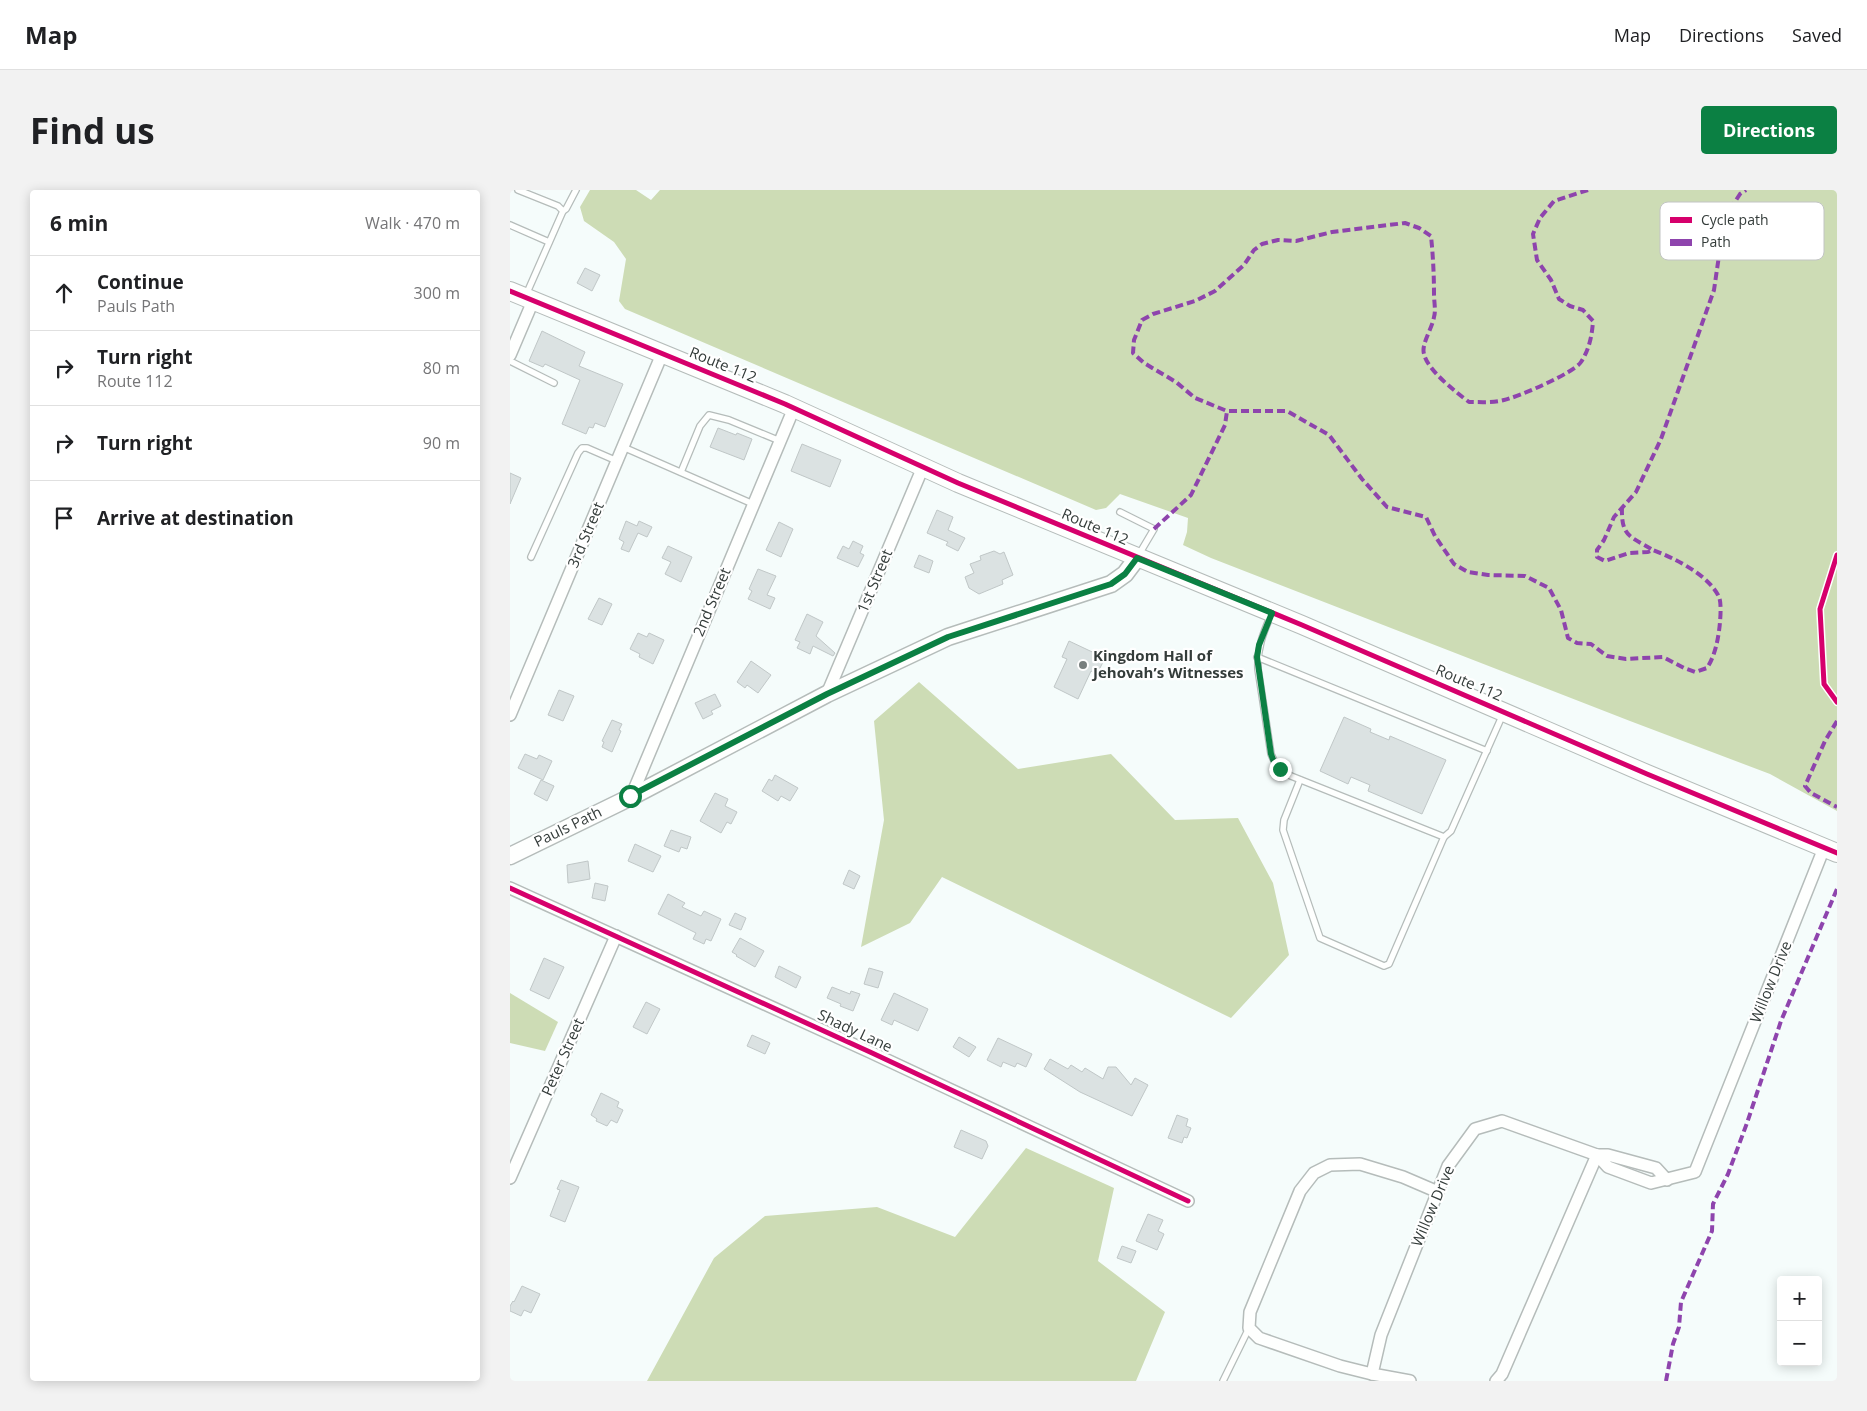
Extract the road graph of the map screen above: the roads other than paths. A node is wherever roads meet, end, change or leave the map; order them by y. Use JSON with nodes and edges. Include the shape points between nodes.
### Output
{"nodes":[{"id":1,"x":518,"y":190,"type":"edge"},
{"id":2,"x":576,"y":190,"type":"edge"},
{"id":3,"x":563,"y":211,"type":"junction"},
{"id":4,"x":510,"y":225,"type":"edge"},
{"id":5,"x":550,"y":242,"type":"junction"},
{"id":6,"x":523,"y":296,"type":"edge"},
{"id":7,"x":662,"y":354,"type":"junction"},
{"id":8,"x":510,"y":355,"type":"edge"},
{"id":9,"x":510,"y":361,"type":"edge"},
{"id":10,"x":554,"y":383,"type":"dead end"},
{"id":11,"x":794,"y":408,"type":"junction"},
{"id":12,"x":780,"y":441,"type":"junction"},
{"id":13,"x":623,"y":447,"type":"junction"},
{"id":14,"x":617,"y":461,"type":"junction"},
{"id":15,"x":923,"y":467,"type":"junction"},
{"id":16,"x":681,"y":472,"type":"junction"},
{"id":17,"x":753,"y":504,"type":"junction"},
{"id":18,"x":1120,"y":512,"type":"dead end"},
{"id":19,"x":531,"y":556,"type":"dead end"},
{"id":20,"x":1137,"y":558,"type":"junction"},
{"id":21,"x":1272,"y":613,"type":"junction"},
{"id":22,"x":1257,"y":657,"type":"junction"},
{"id":23,"x":827,"y":694,"type":"junction"},
{"id":24,"x":1504,"y":712,"type":"junction"},
{"id":25,"x":510,"y":715,"type":"edge"},
{"id":26,"x":1487,"y":751,"type":"junction"},
{"id":27,"x":1300,"y":780,"type":"junction"},
{"id":28,"x":630,"y":796,"type":"junction"},
{"id":29,"x":1444,"y":837,"type":"junction"},
{"id":30,"x":1830,"y":850,"type":"edge"},
{"id":31,"x":510,"y":856,"type":"edge"},
{"id":32,"x":510,"y":888,"type":"edge"},
{"id":33,"x":616,"y":936,"type":"junction"},
{"id":34,"x":1597,"y":1154,"type":"junction"},
{"id":35,"x":1641,"y":1164,"type":"junction"},
{"id":36,"x":510,"y":1178,"type":"edge"},
{"id":37,"x":1637,"y":1178,"type":"junction"},
{"id":38,"x":1667,"y":1180,"type":"junction"},
{"id":39,"x":1438,"y":1192,"type":"junction"},
{"id":40,"x":1188,"y":1201,"type":"dead end"},
{"id":41,"x":1249,"y":1328,"type":"junction"},
{"id":42,"x":1372,"y":1374,"type":"junction"},
{"id":43,"x":1223,"y":1381,"type":"edge"},
{"id":44,"x":1410,"y":1381,"type":"edge"},
{"id":45,"x":1496,"y":1381,"type":"edge"}],
"edges":[{"from":1,"to":3,"type":"lane"},
{"from":2,"to":3,"type":"lane"},
{"from":3,"to":5,"type":"lane"},
{"from":4,"to":5,"type":"lane"},
{"from":5,"to":6,"type":"lane"},
{"from":6,"to":7,"type":"main road","name":"Route 112"},
{"from":6,"to":8,"type":"street"},
{"from":7,"to":11,"type":"main road","name":"Route 112"},
{"from":7,"to":13,"type":"street","name":"3rd Street"},
{"from":9,"to":10,"type":"lane"},
{"from":11,"to":12,"type":"street","name":"2nd Street"},
{"from":11,"to":15,"type":"main road","name":"Route 112"},
{"from":12,"to":16,"type":"lane","via":[[709,415],[700,426]]},
{"from":12,"to":17,"type":"street","name":"2nd Street"},
{"from":13,"to":14,"type":"street","name":"3rd Street"},
{"from":13,"to":16,"type":"lane"},
{"from":14,"to":19,"type":"lane","via":[[582,448]]},
{"from":14,"to":25,"type":"street","name":"3rd Street"},
{"from":15,"to":20,"type":"main road","name":"Route 112"},
{"from":15,"to":23,"type":"street","name":"1st Street"},
{"from":16,"to":17,"type":"lane"},
{"from":17,"to":28,"type":"street","name":"2nd Street"},
{"from":18,"to":20,"type":"lane","via":[[1154,529]]},
{"from":20,"to":21,"type":"main road","name":"Route 112"},
{"from":20,"to":23,"type":"street","name":"Pauls Path","via":[[1125,574],[1111,584],[948,637]]},
{"from":21,"to":22,"type":"lane"},
{"from":21,"to":24,"type":"main road","name":"Route 112"},
{"from":22,"to":26,"type":"lane"},
{"from":22,"to":27,"type":"lane","via":[[1271,754],[1280,769]]},
{"from":23,"to":28,"type":"street","name":"Pauls Path"},
{"from":24,"to":26,"type":"lane"},
{"from":24,"to":30,"type":"main road","name":"Route 112"},
{"from":26,"to":29,"type":"lane","via":[[1451,831]]},
{"from":27,"to":29,"type":"lane"},
{"from":27,"to":29,"type":"lane","via":[[1283,830],[1320,938],[1384,966],[1390,964]]},
{"from":28,"to":31,"type":"street","name":"Pauls Path"},
{"from":30,"to":38,"type":"street","name":"Willow Drive","via":[[1695,1172]]},
{"from":32,"to":33,"type":"street","name":"Shady Lane"},
{"from":33,"to":36,"type":"street","name":"Peter Street"},
{"from":33,"to":40,"type":"street","name":"Shady Lane"},
{"from":34,"to":35,"type":"street","name":"Willow Drive"},
{"from":34,"to":37,"type":"street","name":"Willow Drive","via":[[1608,1167]]},
{"from":34,"to":39,"type":"street","name":"Willow Drive","via":[[1502,1121],[1475,1129],[1448,1166]]},
{"from":34,"to":45,"type":"street","via":[[1502,1374]]},
{"from":35,"to":37,"type":"street"},
{"from":35,"to":38,"type":"street","name":"Willow Drive","via":[[1656,1168]]},
{"from":37,"to":38,"type":"street","name":"Willow Drive","via":[[1652,1183]]},
{"from":39,"to":41,"type":"street","via":[[1404,1177],[1360,1164],[1330,1165],[1314,1173],[1300,1191],[1250,1312]]},
{"from":39,"to":42,"type":"street","name":"Willow Drive","via":[[1381,1335]]},
{"from":41,"to":42,"type":"street","via":[[1259,1338]]},
{"from":41,"to":43,"type":"lane"},
{"from":42,"to":44,"type":"street"}]}
